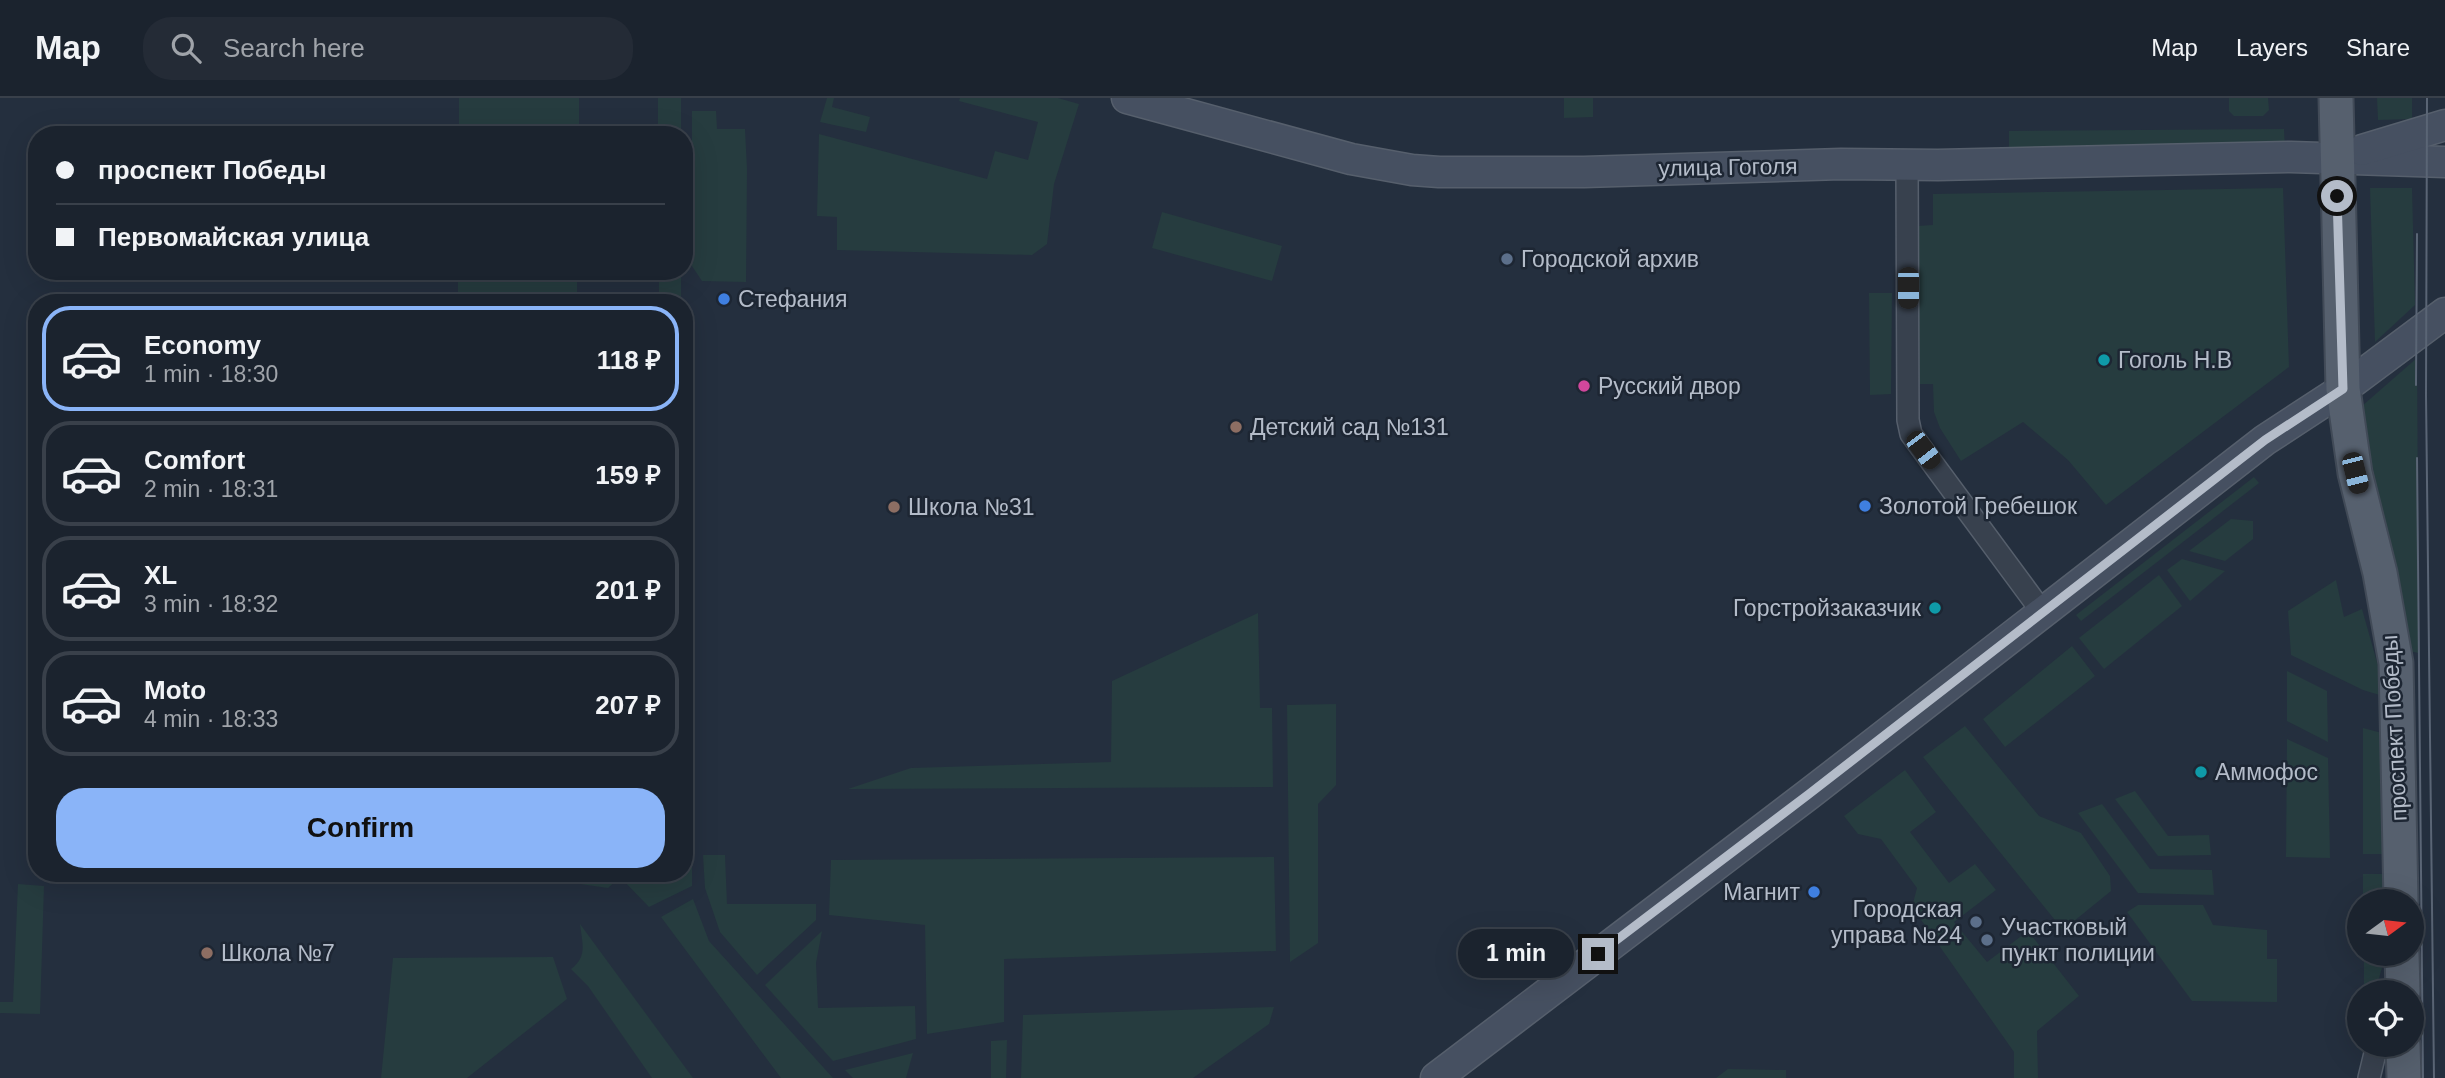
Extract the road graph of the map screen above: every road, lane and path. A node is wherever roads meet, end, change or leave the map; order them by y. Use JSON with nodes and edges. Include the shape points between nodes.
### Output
{"nodes":[{"id":1,"x":1127,"y":98,"type":"edge"},
{"id":2,"x":2336,"y":98,"type":"edge"},
{"id":3,"x":2445,"y":125,"type":"edge"},
{"id":4,"x":2338,"y":157,"type":"junction"},
{"id":5,"x":2445,"y":162,"type":"edge"},
{"id":6,"x":1907,"y":164,"type":"junction"},
{"id":7,"x":2445,"y":313,"type":"edge"},
{"id":8,"x":2343,"y":389,"type":"junction"},
{"id":9,"x":2043,"y":613,"type":"junction"},
{"id":10,"x":2401,"y":889,"type":"edge"},
{"id":11,"x":2374,"y":1057,"type":"edge"},
{"id":12,"x":2403,"y":1057,"type":"edge"},
{"id":13,"x":1436,"y":1078,"type":"edge"},
{"id":14,"x":2369,"y":1078,"type":"edge"},
{"id":15,"x":2404,"y":1078,"type":"edge"}],
"edges":[{"from":1,"to":6,"type":"street","name":"улица Гоголя","via":[[1351,159],[1412,170],[1565,172]]},
{"from":2,"to":4,"type":"main road","name":"проспект Победы"},
{"from":3,"to":4,"type":"street","name":"улица Гоголя"},
{"from":4,"to":5,"type":"street","name":"улица Гоголя"},
{"from":4,"to":6,"type":"street","name":"улица Гоголя"},
{"from":4,"to":8,"type":"main road","name":"проспект Победы"},
{"from":6,"to":9,"type":"street","via":[[1911,433]]},
{"from":7,"to":8,"type":"street"},
{"from":8,"to":9,"type":"street","via":[[2265,440]]},
{"from":8,"to":10,"type":"main road","name":"проспект Победы","via":[[2355,473],[2396,663]]},
{"from":9,"to":13,"type":"street"},
{"from":11,"to":14,"type":"street"},
{"from":12,"to":15,"type":"main road"}]}
